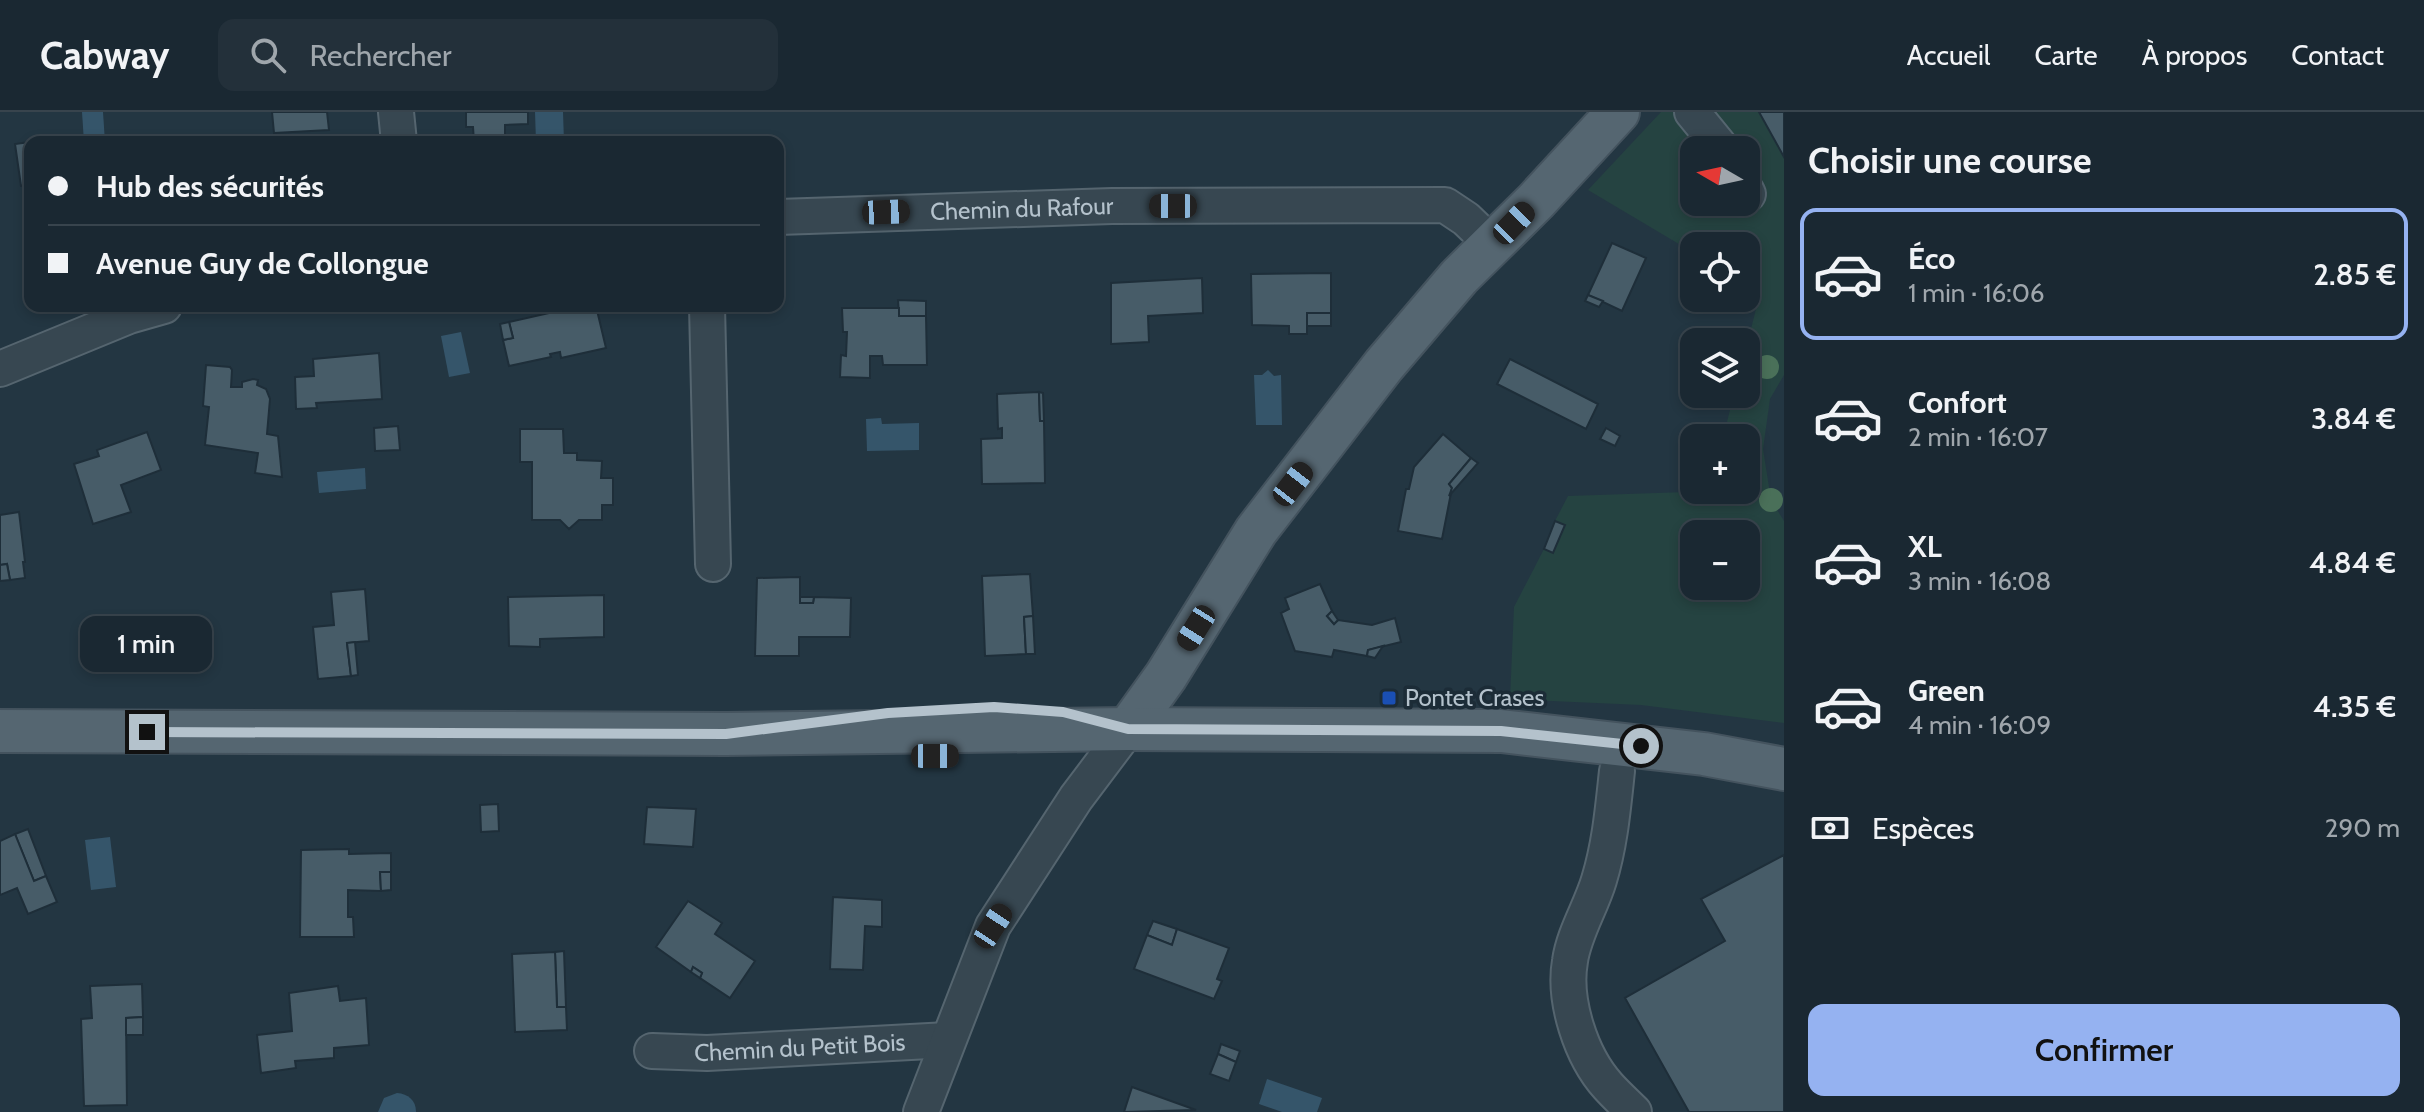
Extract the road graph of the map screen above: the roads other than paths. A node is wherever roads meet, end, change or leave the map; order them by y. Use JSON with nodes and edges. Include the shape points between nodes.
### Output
{"nodes":[{"id":1,"x":396,"y":112,"type":"edge"},
{"id":2,"x":1618,"y":112,"type":"edge"},
{"id":3,"x":1692,"y":112,"type":"edge"},
{"id":4,"x":398,"y":136,"type":"edge"},
{"id":5,"x":1712,"y":136,"type":"edge"},
{"id":6,"x":784,"y":217,"type":"edge"},
{"id":7,"x":1493,"y":245,"type":"junction"},
{"id":8,"x":143,"y":312,"type":"edge"},
{"id":9,"x":707,"y":312,"type":"edge"},
{"id":10,"x":0,"y":369,"type":"edge"},
{"id":11,"x":713,"y":564,"type":"dead end"},
{"id":12,"x":1128,"y":729,"type":"junction"},
{"id":13,"x":0,"y":731,"type":"edge"},
{"id":14,"x":1784,"y":769,"type":"edge"},
{"id":15,"x":1617,"y":771,"type":"dead end"},
{"id":16,"x":948,"y":1040,"type":"junction"},
{"id":17,"x":652,"y":1051,"type":"dead end"},
{"id":18,"x":921,"y":1112,"type":"edge"},
{"id":19,"x":1634,"y":1112,"type":"edge"}],
"edges":[{"from":1,"to":4,"type":"street"},
{"from":2,"to":7,"type":"main road"},
{"from":3,"to":5,"type":"street"},
{"from":6,"to":7,"type":"street","name":"Chemin du Rafour","via":[[1112,206],[1445,205]]},
{"from":7,"to":12,"type":"main road","via":[[1384,365],[1256,531]]},
{"from":8,"to":10,"type":"street"},
{"from":9,"to":11,"type":"street"},
{"from":12,"to":13,"type":"main road","via":[[1063,712],[994,707],[888,713],[726,734]]},
{"from":12,"to":14,"type":"main road","via":[[1501,731],[1704,754]]},
{"from":12,"to":16,"type":"street","name":"Chemin du Petit Bois","via":[[993,926]]},
{"from":15,"to":19,"type":"street","via":[[1600,877],[1570,960],[1568,995],[1592,1064]]},
{"from":16,"to":17,"type":"street","name":"Chemin du Petit Bois","via":[[707,1053]]},
{"from":16,"to":18,"type":"street","name":"Chemin du Petit Bois"}]}
